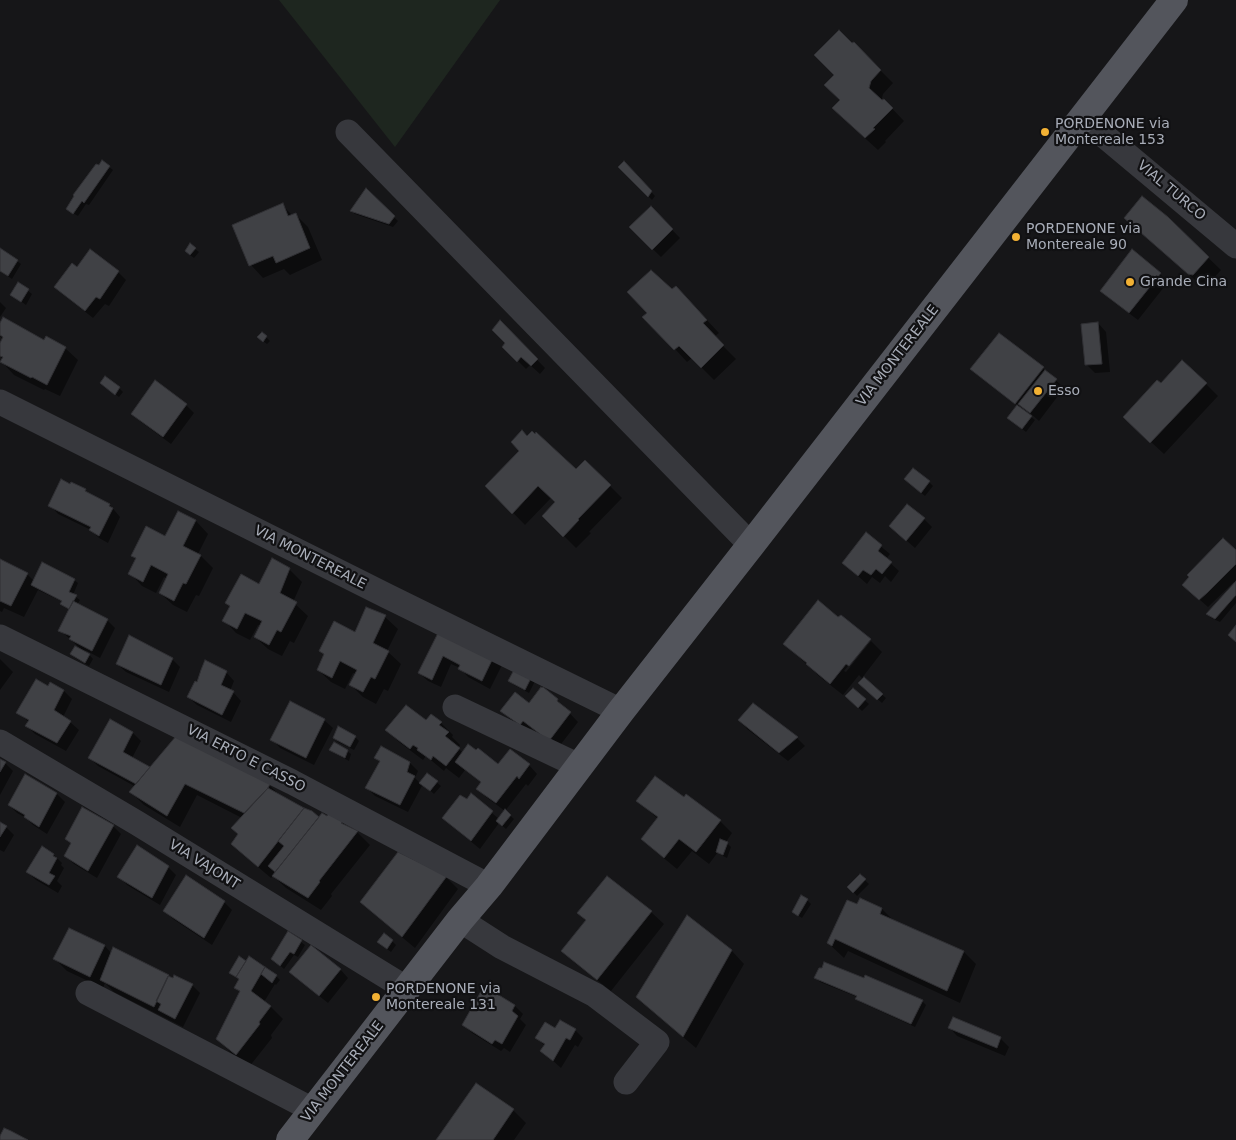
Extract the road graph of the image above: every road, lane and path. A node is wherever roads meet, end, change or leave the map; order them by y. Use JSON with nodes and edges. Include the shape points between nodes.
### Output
{"nodes":[{"id":1,"x":1174,"y":0,"type":"edge"},
{"id":2,"x":1083,"y":118,"type":"junction"},
{"id":3,"x":348,"y":132,"type":"dead end"},
{"id":4,"x":1236,"y":246,"type":"edge"},
{"id":5,"x":0,"y":402,"type":"edge"},
{"id":6,"x":752,"y":545,"type":"junction"},
{"id":7,"x":0,"y":637,"type":"edge"},
{"id":8,"x":455,"y":707,"type":"dead end"},
{"id":9,"x":621,"y":712,"type":"junction"},
{"id":10,"x":0,"y":742,"type":"edge"},
{"id":11,"x":580,"y":766,"type":"junction"},
{"id":12,"x":489,"y":886,"type":"junction"},
{"id":13,"x":460,"y":920,"type":"junction"},
{"id":14,"x":407,"y":989,"type":"junction"},
{"id":15,"x":88,"y":993,"type":"dead end"},
{"id":16,"x":626,"y":1082,"type":"dead end"},
{"id":17,"x":313,"y":1110,"type":"junction"},
{"id":18,"x":290,"y":1140,"type":"edge"}],
"edges":[{"from":1,"to":2,"type":"main road","name":"VIA MONTEREALE"},
{"from":2,"to":4,"type":"street","name":"VIAL TURCO"},
{"from":2,"to":6,"type":"main road","name":"VIA MONTEREALE"},
{"from":3,"to":6,"type":"street"},
{"from":5,"to":9,"type":"street","name":"VIA MONTEREALE"},
{"from":6,"to":9,"type":"main road","name":"VIA MONTEREALE"},
{"from":7,"to":12,"type":"street","name":"VIA ERTO E CASSO","via":[[292,782]]},
{"from":8,"to":11,"type":"street"},
{"from":9,"to":11,"type":"main road","name":"VIA MONTEREALE"},
{"from":10,"to":14,"type":"street","name":"VIA VAJONT"},
{"from":11,"to":12,"type":"main road","name":"VIA MONTEREALE"},
{"from":12,"to":13,"type":"main road","name":"VIA MONTEREALE"},
{"from":13,"to":14,"type":"main road","name":"VIA MONTEREALE"},
{"from":13,"to":16,"type":"street","via":[[595,995],[657,1042]]},
{"from":14,"to":17,"type":"main road","name":"VIA MONTEREALE"},
{"from":15,"to":17,"type":"street"},
{"from":17,"to":18,"type":"main road","name":"VIA MONTEREALE"}]}
